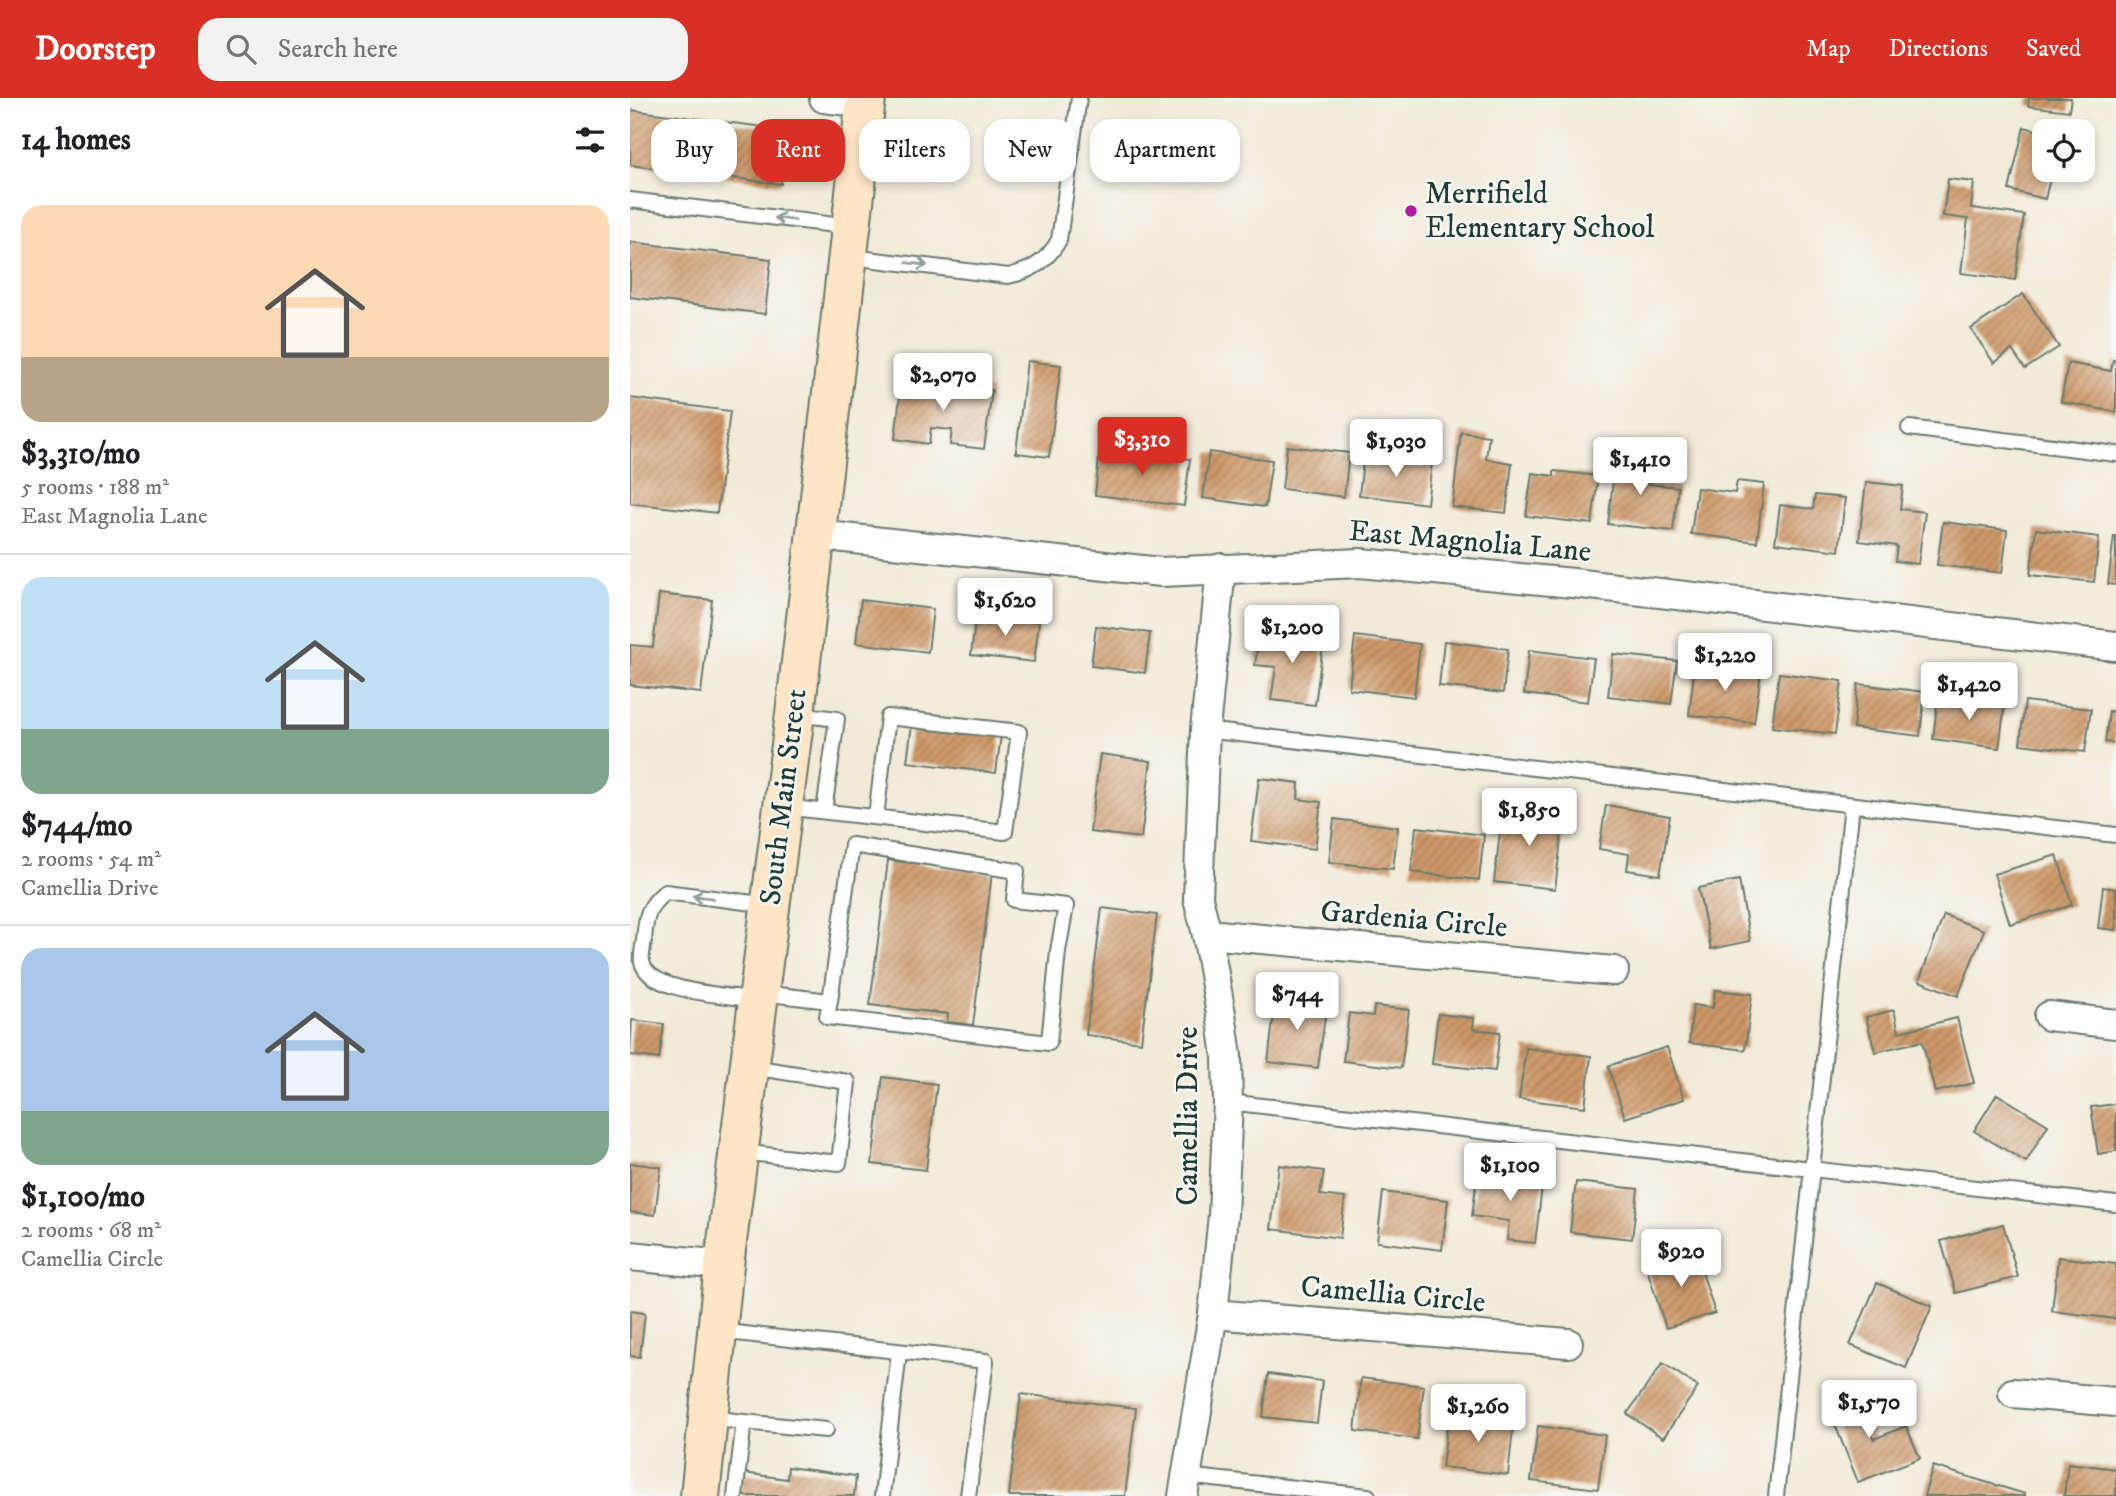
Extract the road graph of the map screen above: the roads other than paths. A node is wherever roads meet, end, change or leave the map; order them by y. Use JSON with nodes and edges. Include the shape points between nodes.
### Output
{"nodes":[{"id":1,"x":824,"y":98,"type":"edge"},
{"id":2,"x":1079,"y":98,"type":"edge"},
{"id":3,"x":866,"y":101,"type":"edge"},
{"id":4,"x":630,"y":200,"type":"edge"},
{"id":5,"x":851,"y":242,"type":"junction"},
{"id":6,"x":1909,"y":428,"type":"dead end"},
{"id":7,"x":2116,"y":454,"type":"edge"},
{"id":8,"x":817,"y":535,"type":"junction"},
{"id":9,"x":1221,"y":568,"type":"junction"},
{"id":10,"x":2116,"y":646,"type":"edge"},
{"id":11,"x":795,"y":714,"type":"junction"},
{"id":12,"x":1205,"y":730,"type":"junction"},
{"id":13,"x":1852,"y":805,"type":"junction"},
{"id":14,"x":782,"y":806,"type":"junction"},
{"id":15,"x":824,"y":811,"type":"junction"},
{"id":16,"x":876,"y":817,"type":"junction"},
{"id":17,"x":2116,"y":835,"type":"edge"},
{"id":18,"x":770,"y":905,"type":"junction"},
{"id":19,"x":1207,"y":934,"type":"junction"},
{"id":20,"x":1614,"y":971,"type":"dead end"},
{"id":21,"x":759,"y":996,"type":"junction"},
{"id":22,"x":830,"y":1001,"type":"junction"},
{"id":23,"x":2049,"y":1016,"type":"dead end"},
{"id":24,"x":2116,"y":1024,"type":"edge"},
{"id":25,"x":750,"y":1066,"type":"junction"},
{"id":26,"x":1228,"y":1102,"type":"junction"},
{"id":27,"x":739,"y":1152,"type":"junction"},
{"id":28,"x":1812,"y":1169,"type":"junction"},
{"id":29,"x":2116,"y":1204,"type":"edge"},
{"id":30,"x":630,"y":1256,"type":"edge"},
{"id":31,"x":724,"y":1265,"type":"junction"},
{"id":32,"x":1213,"y":1314,"type":"junction"},
{"id":33,"x":717,"y":1331,"type":"junction"},
{"id":34,"x":1569,"y":1343,"type":"dead end"},
{"id":35,"x":899,"y":1352,"type":"junction"},
{"id":36,"x":2013,"y":1392,"type":"dead end"},
{"id":37,"x":2116,"y":1402,"type":"edge"},
{"id":38,"x":726,"y":1420,"type":"junction"},
{"id":39,"x":826,"y":1430,"type":"dead end"},
{"id":40,"x":1184,"y":1486,"type":"edge"},
{"id":41,"x":700,"y":1496,"type":"edge"},
{"id":42,"x":735,"y":1496,"type":"edge"},
{"id":43,"x":882,"y":1496,"type":"edge"},
{"id":44,"x":968,"y":1496,"type":"edge"},
{"id":45,"x":1368,"y":1496,"type":"edge"},
{"id":46,"x":1776,"y":1496,"type":"edge"}],
"edges":[{"from":1,"to":3,"type":"street"},
{"from":5,"to":2,"type":"lane","one_way":true,"via":[[1001,275],[1037,266],[1059,240]]},
{"from":3,"to":5,"type":"main road","name":"South Main Street"},
{"from":5,"to":4,"type":"lane","one_way":true},
{"from":5,"to":8,"type":"main road","name":"South Main Street"},
{"from":6,"to":7,"type":"lane"},
{"from":8,"to":9,"type":"street","name":"East Magnolia Lane","via":[[1161,572]]},
{"from":8,"to":11,"type":"main road","name":"South Main Street"},
{"from":9,"to":10,"type":"street","name":"East Magnolia Lane","via":[[1360,563]]},
{"from":9,"to":12,"type":"street","name":"Camellia Drive"},
{"from":11,"to":14,"type":"main road","name":"South Main Street"},
{"from":11,"to":15,"type":"lane","via":[[837,719]]},
{"from":12,"to":13,"type":"lane"},
{"from":12,"to":19,"type":"street","name":"Camellia Drive","via":[[1198,898]]},
{"from":13,"to":17,"type":"lane"},
{"from":13,"to":28,"type":"lane"},
{"from":14,"to":15,"type":"lane"},
{"from":14,"to":18,"type":"main road","name":"South Main Street"},
{"from":15,"to":16,"type":"lane"},
{"from":16,"to":16,"type":"lane","via":[[1005,832],[1019,732],[888,717]]},
{"from":18,"to":21,"type":"main road","name":"South Main Street"},
{"from":18,"to":21,"type":"lane","one_way":true,"via":[[665,892],[652,902],[645,923],[642,961],[649,975],[667,986]]},
{"from":19,"to":20,"type":"street","name":"Gardenia Circle"},
{"from":19,"to":26,"type":"street","name":"Camellia Drive","via":[[1227,1056]]},
{"from":21,"to":22,"type":"lane"},
{"from":21,"to":25,"type":"main road","name":"South Main Street"},
{"from":22,"to":22,"type":"lane","via":[[827,1017],[1049,1043],[1066,906],[1014,900],[1017,871],[852,845]]},
{"from":23,"to":24,"type":"street"},
{"from":25,"to":27,"type":"main road","name":"South Main Street"},
{"from":25,"to":27,"type":"lane","via":[[848,1082],[839,1163]]},
{"from":26,"to":28,"type":"lane"},
{"from":26,"to":32,"type":"street","name":"Camellia Drive"},
{"from":27,"to":31,"type":"main road","name":"South Main Street"},
{"from":28,"to":29,"type":"lane"},
{"from":28,"to":46,"type":"lane"},
{"from":30,"to":31,"type":"street"},
{"from":31,"to":33,"type":"main road","name":"South Main Street"},
{"from":32,"to":34,"type":"street","name":"Camellia Circle"},
{"from":32,"to":40,"type":"street","name":"Camellia Drive"},
{"from":33,"to":35,"type":"lane"},
{"from":33,"to":38,"type":"main road","name":"South Main Street"},
{"from":35,"to":43,"type":"lane"},
{"from":35,"to":44,"type":"lane","via":[[986,1361]]},
{"from":36,"to":37,"type":"street"},
{"from":38,"to":39,"type":"lane"},
{"from":38,"to":41,"type":"main road","name":"South Main Street"},
{"from":38,"to":42,"type":"lane"},
{"from":40,"to":45,"type":"lane"}]}
